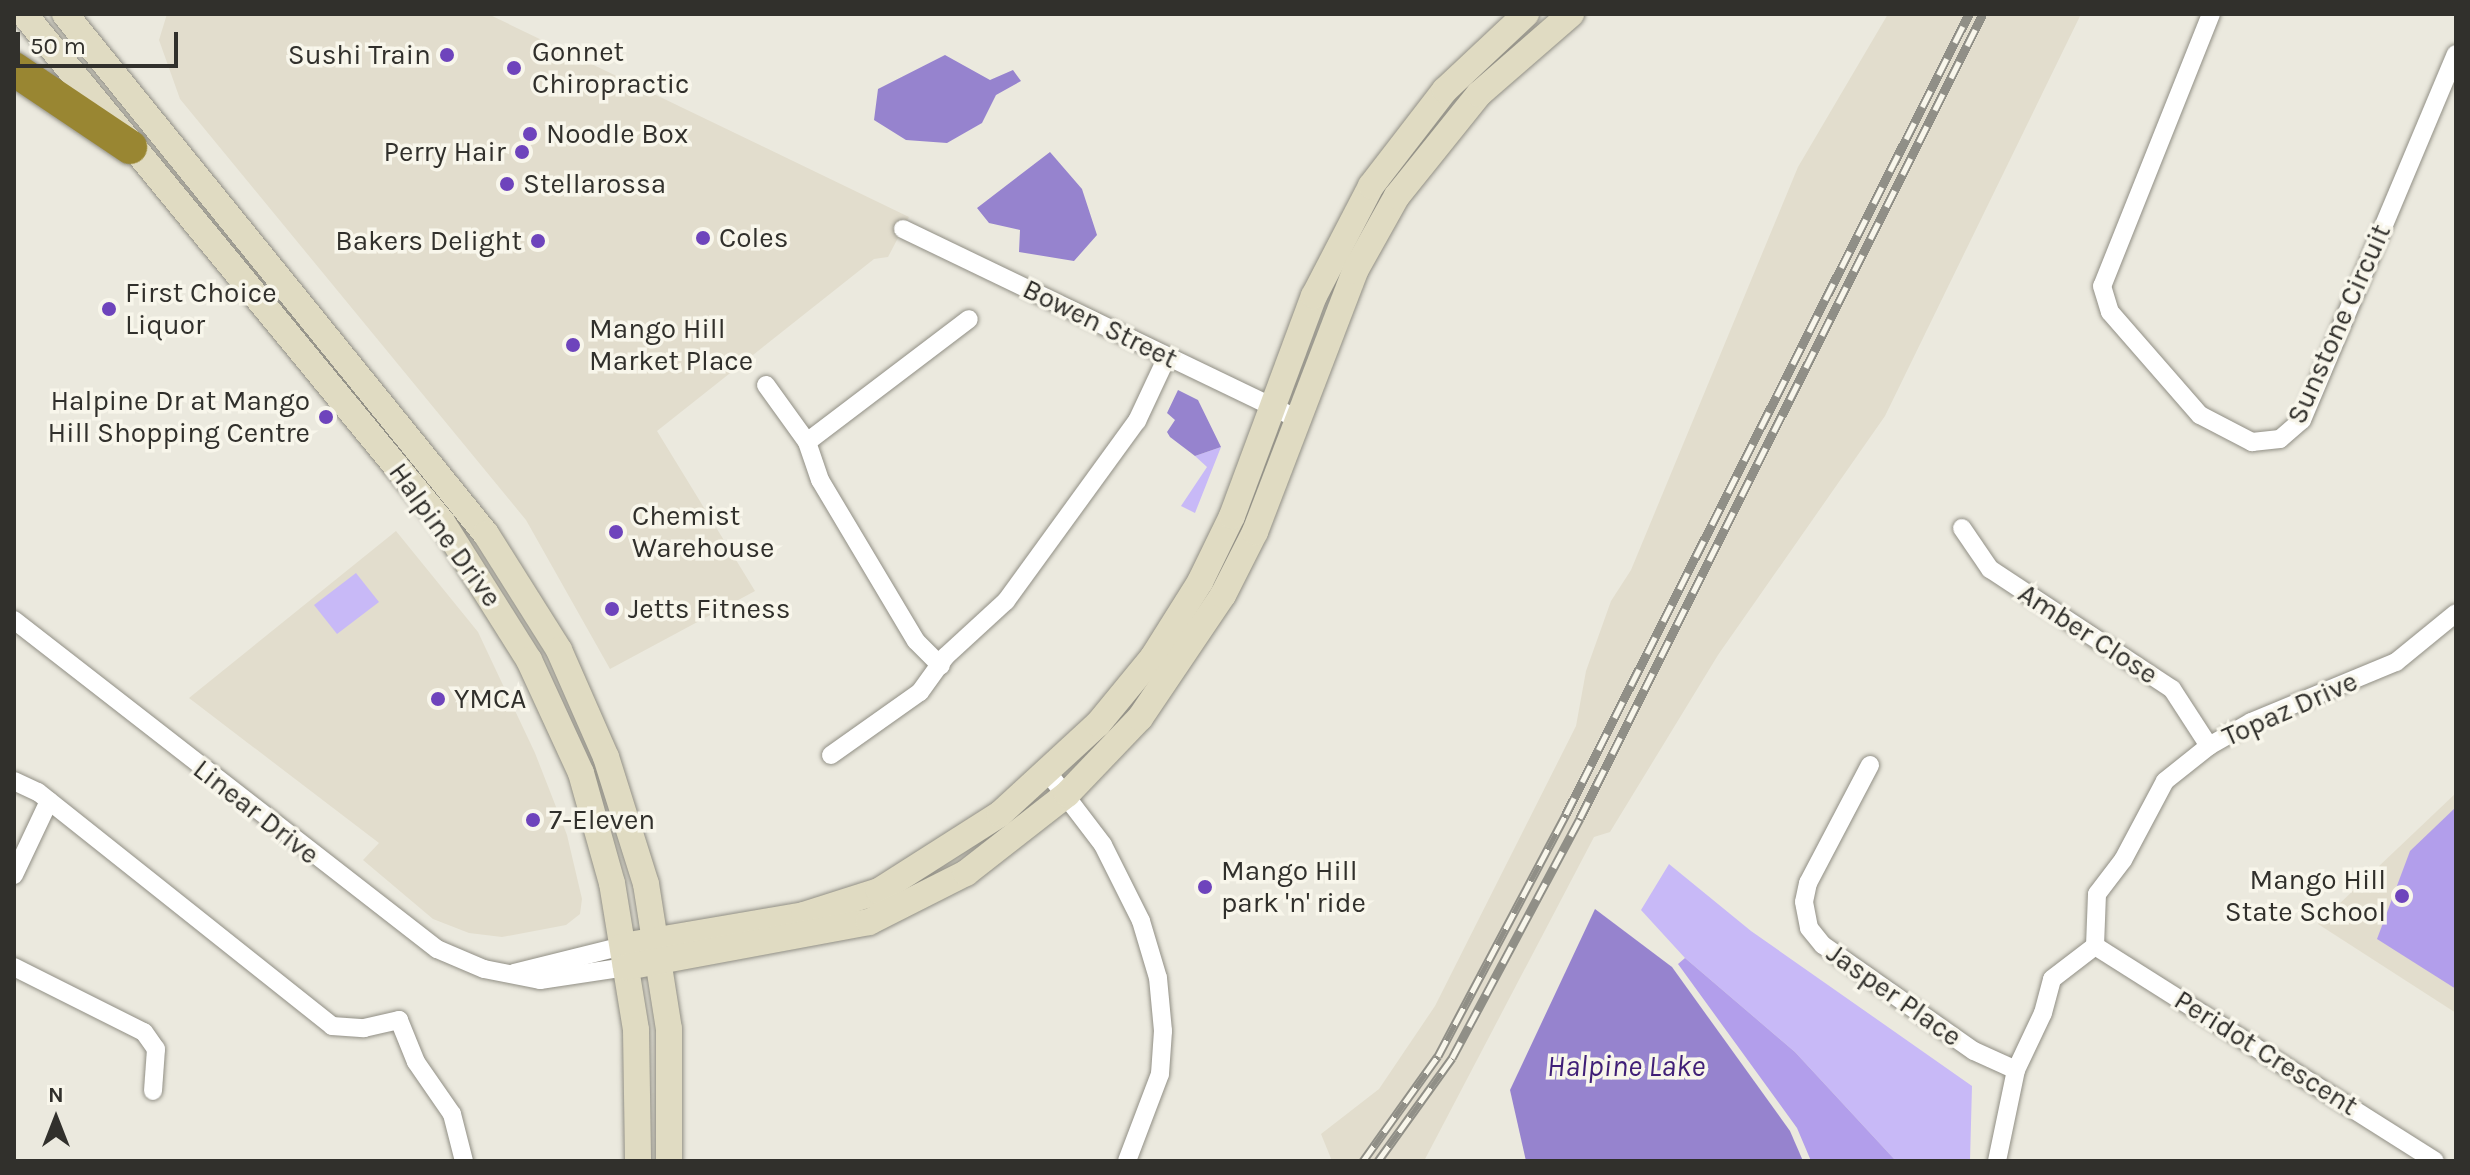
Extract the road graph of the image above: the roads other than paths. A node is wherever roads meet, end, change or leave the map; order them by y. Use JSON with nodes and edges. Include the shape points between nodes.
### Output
{"nodes":[{"id":1,"x":24,"y":14,"type":"edge"},
{"id":2,"x":65,"y":14,"type":"edge"},
{"id":3,"x":1526,"y":14,"type":"edge"},
{"id":4,"x":1571,"y":14,"type":"edge"},
{"id":5,"x":2211,"y":14,"type":"edge"},
{"id":6,"x":2456,"y":54,"type":"edge"},
{"id":7,"x":14,"y":69,"type":"edge"},
{"id":8,"x":130,"y":147,"type":"junction"},
{"id":9,"x":903,"y":229,"type":"dead end"},
{"id":10,"x":969,"y":319,"type":"dead end"},
{"id":11,"x":1167,"y":357,"type":"junction"},
{"id":12,"x":766,"y":385,"type":"dead end"},
{"id":13,"x":1271,"y":407,"type":"junction"},
{"id":14,"x":1297,"y":419,"type":"junction"},
{"id":15,"x":807,"y":442,"type":"junction"},
{"id":16,"x":1962,"y":528,"type":"dead end"},
{"id":17,"x":2456,"y":613,"type":"edge"},
{"id":18,"x":14,"y":620,"type":"edge"},
{"id":19,"x":941,"y":666,"type":"junction"},
{"id":20,"x":2209,"y":746,"type":"junction"},
{"id":21,"x":831,"y":755,"type":"dead end"},
{"id":22,"x":1870,"y":765,"type":"dead end"},
{"id":23,"x":1049,"y":774,"type":"junction"},
{"id":24,"x":14,"y":781,"type":"edge"},
{"id":25,"x":1067,"y":794,"type":"junction"},
{"id":26,"x":49,"y":801,"type":"junction"},
{"id":27,"x":14,"y":875,"type":"edge"},
{"id":28,"x":2095,"y":946,"type":"junction"},
{"id":29,"x":659,"y":950,"type":"junction"},
{"id":30,"x":625,"y":956,"type":"junction"},
{"id":31,"x":14,"y":967,"type":"edge"},
{"id":32,"x":2016,"y":1070,"type":"junction"},
{"id":33,"x":153,"y":1091,"type":"dead end"},
{"id":34,"x":464,"y":1161,"type":"edge"},
{"id":35,"x":638,"y":1161,"type":"edge"},
{"id":36,"x":669,"y":1161,"type":"edge"},
{"id":37,"x":1127,"y":1161,"type":"edge"},
{"id":38,"x":1997,"y":1161,"type":"edge"},
{"id":39,"x":2435,"y":1161,"type":"edge"}],
"edges":[{"from":1,"to":8,"type":"street","name":"Halpine Drive"},
{"from":2,"to":29,"type":"street","name":"Halpine Drive","via":[[420,451],[514,576],[559,650],[606,757],[633,834]]},
{"from":3,"to":13,"type":"street","via":[[1445,90],[1371,186],[1314,296]]},
{"from":4,"to":14,"type":"street","via":[[1479,94],[1405,185],[1355,271]]},
{"from":5,"to":6,"type":"street","name":"Sunstone Circuit","via":[[2102,286],[2110,312],[2200,415],[2252,442],[2280,439],[2302,420]]},
{"from":7,"to":8,"type":"highway"},
{"from":8,"to":30,"type":"street","name":"Halpine Drive","via":[[442,522],[499,605],[581,773],[601,836]]},
{"from":9,"to":11,"type":"street","name":"Bowen Street"},
{"from":10,"to":15,"type":"street"},
{"from":11,"to":13,"type":"street","name":"Bowen Street"},
{"from":11,"to":19,"type":"street","via":[[1137,421],[1025,575]]},
{"from":12,"to":15,"type":"street"},
{"from":13,"to":14,"type":"street","name":"Bowen Street"},
{"from":13,"to":23,"type":"street","via":[[1232,516],[1177,622],[1122,697]]},
{"from":14,"to":25,"type":"street","via":[[1255,532],[1204,628],[1140,718]]},
{"from":15,"to":19,"type":"street","via":[[820,480],[916,641]]},
{"from":16,"to":20,"type":"street","name":"Amber Close","via":[[1980,557],[2004,580],[2172,689]]},
{"from":17,"to":20,"type":"street","name":"Topaz Drive","via":[[2396,662],[2251,722]]},
{"from":18,"to":30,"type":"street","name":"Linear Drive","via":[[423,940],[469,964],[514,973]]},
{"from":19,"to":21,"type":"street","via":[[920,692]]},
{"from":20,"to":28,"type":"street","name":"Topaz Drive","via":[[2165,781],[2123,860],[2101,887]]},
{"from":22,"to":32,"type":"street","name":"Jasper Place","via":[[1808,883],[1804,902],[1809,928],[1823,945],[1974,1051]]},
{"from":23,"to":25,"type":"street"},
{"from":23,"to":29,"type":"street","via":[[967,839],[879,891]]},
{"from":24,"to":26,"type":"street"},
{"from":25,"to":29,"type":"street","via":[[966,873],[889,914],[829,934]]},
{"from":25,"to":37,"type":"street","via":[[1129,895],[1158,978],[1160,1074]]},
{"from":26,"to":27,"type":"street"},
{"from":26,"to":34,"type":"street","via":[[332,1026],[364,1028],[399,1020],[416,1062],[452,1114]]},
{"from":28,"to":32,"type":"street","via":[[2052,979],[2043,1013]]},
{"from":28,"to":39,"type":"street","name":"Peridot Crescent"},
{"from":29,"to":30,"type":"street"},
{"from":29,"to":36,"type":"street","name":"Halpine Drive","via":[[672,1069]]},
{"from":30,"to":35,"type":"street","name":"Halpine Drive","via":[[636,1030]]},
{"from":31,"to":33,"type":"street","via":[[144,1032],[156,1049]]},
{"from":32,"to":38,"type":"street"}]}
